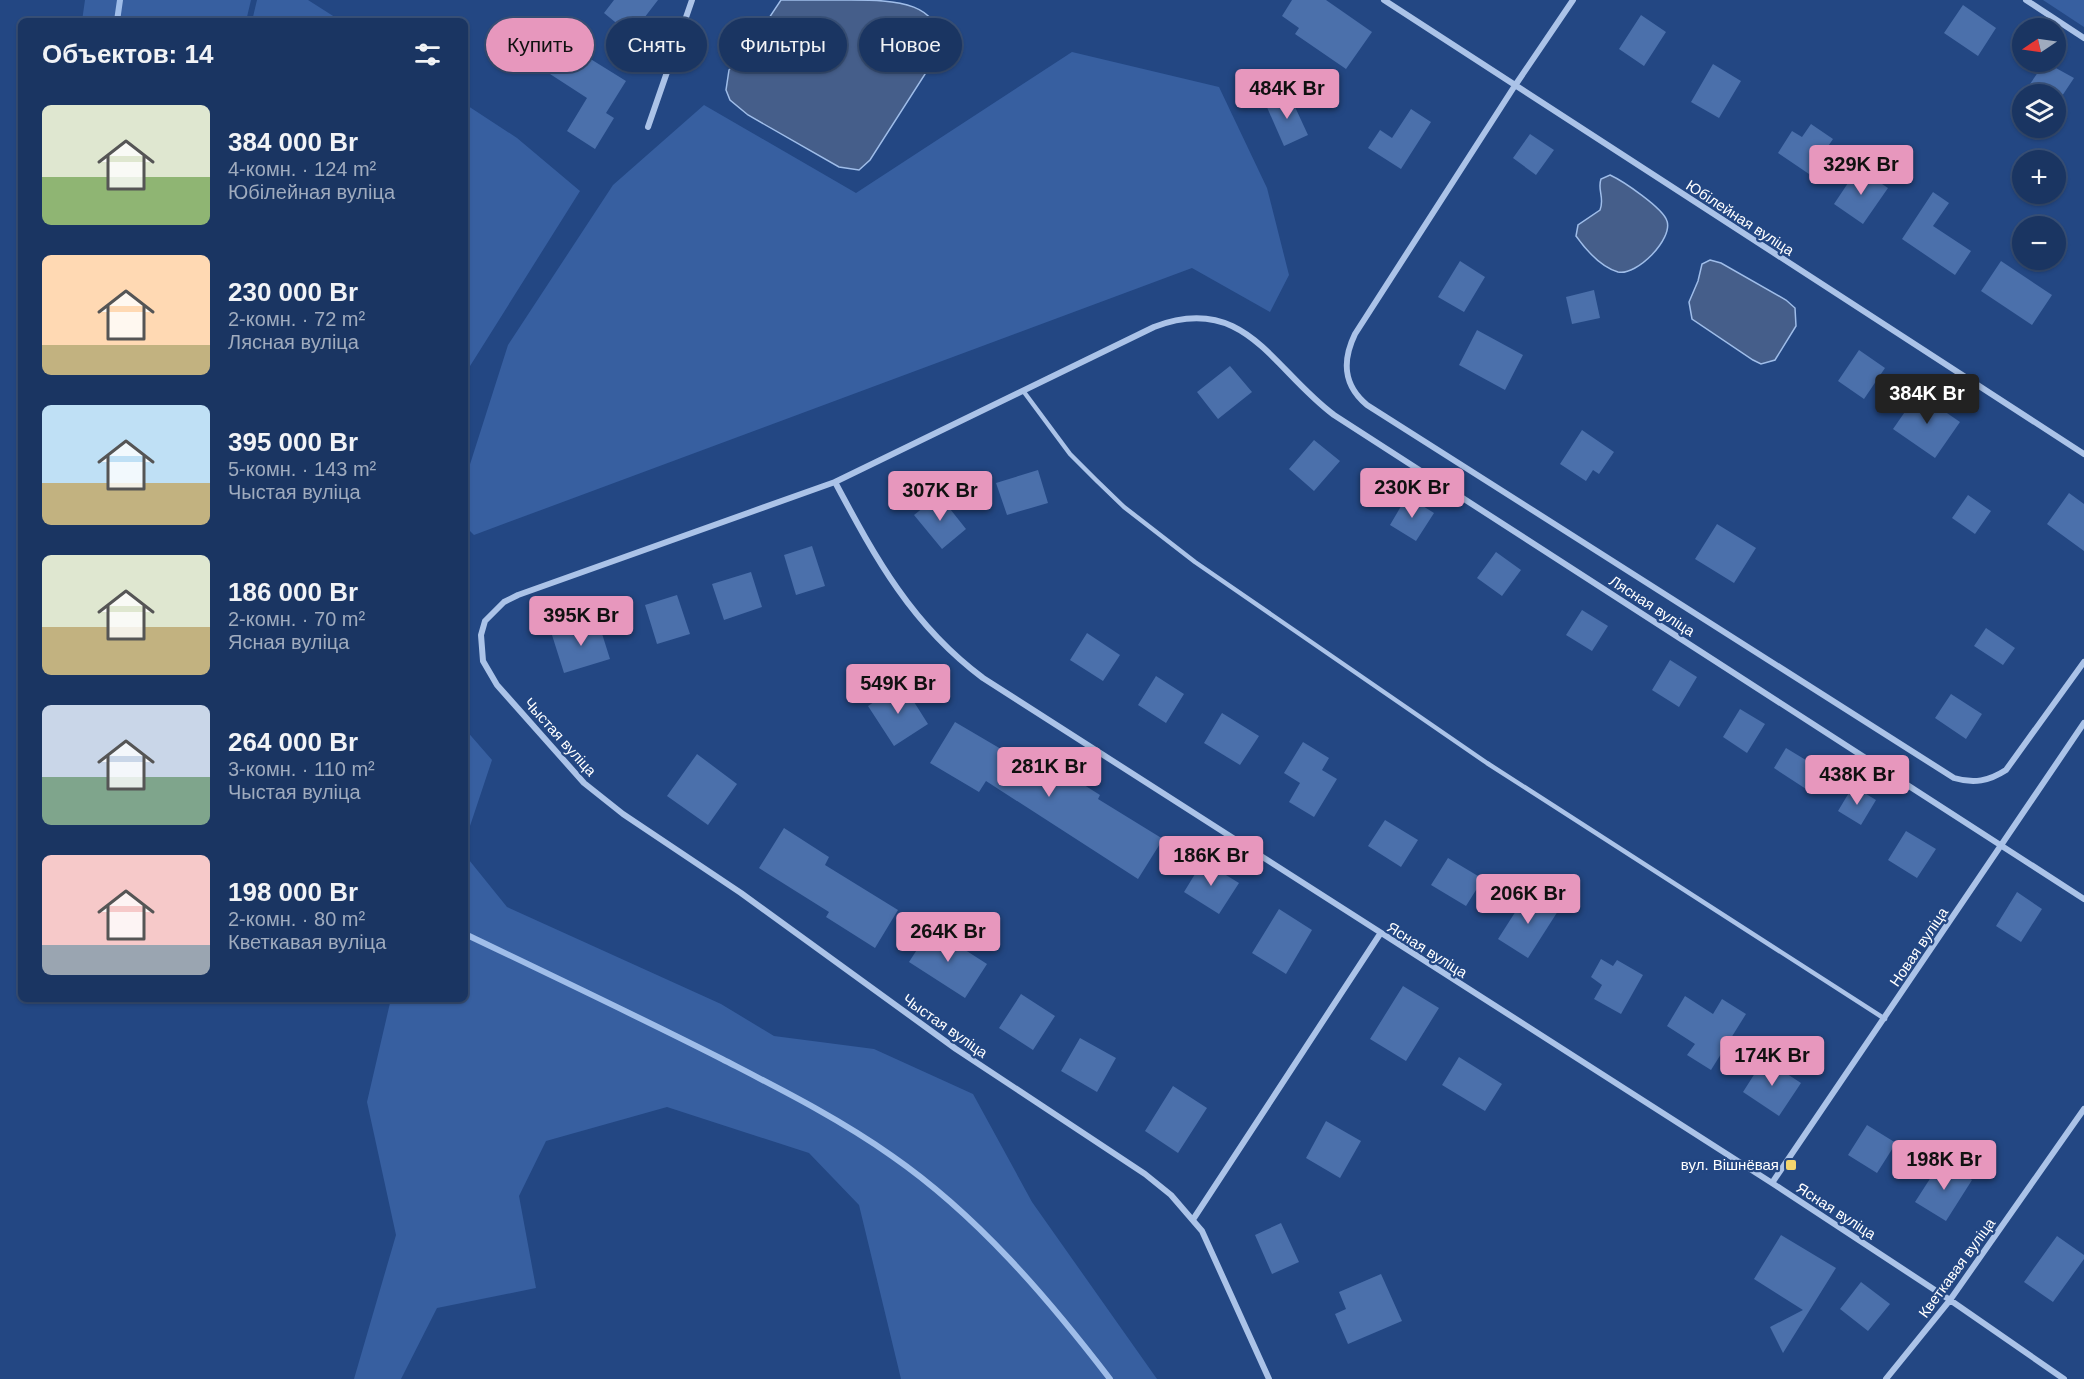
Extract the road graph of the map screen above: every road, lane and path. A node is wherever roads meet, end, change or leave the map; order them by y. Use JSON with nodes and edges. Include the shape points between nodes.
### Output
{"nodes":[{"id":1,"x":692,"y":0,"type":"edge"},
{"id":2,"x":1384,"y":0,"type":"edge"},
{"id":3,"x":1573,"y":0,"type":"edge"},
{"id":4,"x":2026,"y":0,"type":"edge"},
{"id":5,"x":2084,"y":38,"type":"edge"},
{"id":6,"x":1514,"y":87,"type":"junction"},
{"id":7,"x":648,"y":127,"type":"dead end"},
{"id":8,"x":1024,"y":392,"type":"junction"},
{"id":9,"x":2084,"y":454,"type":"edge"},
{"id":10,"x":835,"y":482,"type":"junction"},
{"id":11,"x":2084,"y":662,"type":"edge"},
{"id":12,"x":2084,"y":723,"type":"edge"},
{"id":13,"x":2001,"y":845,"type":"junction"},
{"id":14,"x":2084,"y":899,"type":"edge"},
{"id":15,"x":1380,"y":934,"type":"junction"},
{"id":16,"x":1885,"y":1019,"type":"junction"},
{"id":17,"x":2084,"y":1108,"type":"edge"},
{"id":18,"x":1772,"y":1184,"type":"junction"},
{"id":19,"x":1194,"y":1218,"type":"junction"},
{"id":20,"x":1950,"y":1300,"type":"junction"},
{"id":21,"x":1269,"y":1379,"type":"edge"},
{"id":22,"x":1886,"y":1379,"type":"edge"},
{"id":23,"x":2064,"y":1379,"type":"edge"}],
"edges":[{"from":1,"to":7,"type":"street"},
{"from":2,"to":6,"type":"street","name":"Юбілейная вуліца"},
{"from":3,"to":6,"type":"street","name":"Лясная вуліца"},
{"from":4,"to":5,"type":"street"},
{"from":6,"to":9,"type":"street","name":"Юбілейная вуліца"},
{"from":6,"to":11,"type":"street","name":"Лясная вуліца","via":[[1355,334],[1347,356],[1348,380],[1359,399],[1944,773],[1965,781],[1997,776],[2013,762]]},
{"from":8,"to":10,"type":"street"},
{"from":8,"to":13,"type":"street","name":"Лясная вуліца","via":[[1170,321],[1204,318],[1236,326],[1334,415]]},
{"from":8,"to":16,"type":"lane","via":[[1070,454],[1124,507],[1222,582],[1487,763]]},
{"from":10,"to":15,"type":"street","name":"Ясная вуліца","via":[[900,595],[932,634],[965,664]]},
{"from":10,"to":19,"type":"street","name":"Чыстая вуліца","via":[[504,602],[485,621],[481,635],[480,649],[488,673],[559,758],[597,794],[741,893],[956,1050],[1158,1184]]},
{"from":12,"to":13,"type":"street","name":"Новая вуліца"},
{"from":13,"to":14,"type":"street","name":"Лясная вуліца"},
{"from":13,"to":16,"type":"street","name":"Новая вуліца"},
{"from":15,"to":18,"type":"street","name":"Ясная вуліца"},
{"from":15,"to":19,"type":"street"},
{"from":16,"to":18,"type":"street","name":"Новая вуліца"},
{"from":17,"to":20,"type":"street","name":"Кветкавая вуліца"},
{"from":18,"to":20,"type":"street","name":"Ясная вуліца"},
{"from":19,"to":21,"type":"street","name":"Чыстая вуліца","via":[[1217,1260]]},
{"from":20,"to":22,"type":"street","name":"Кветкавая вуліца"},
{"from":20,"to":23,"type":"street","name":"Ясная вуліца"}]}
